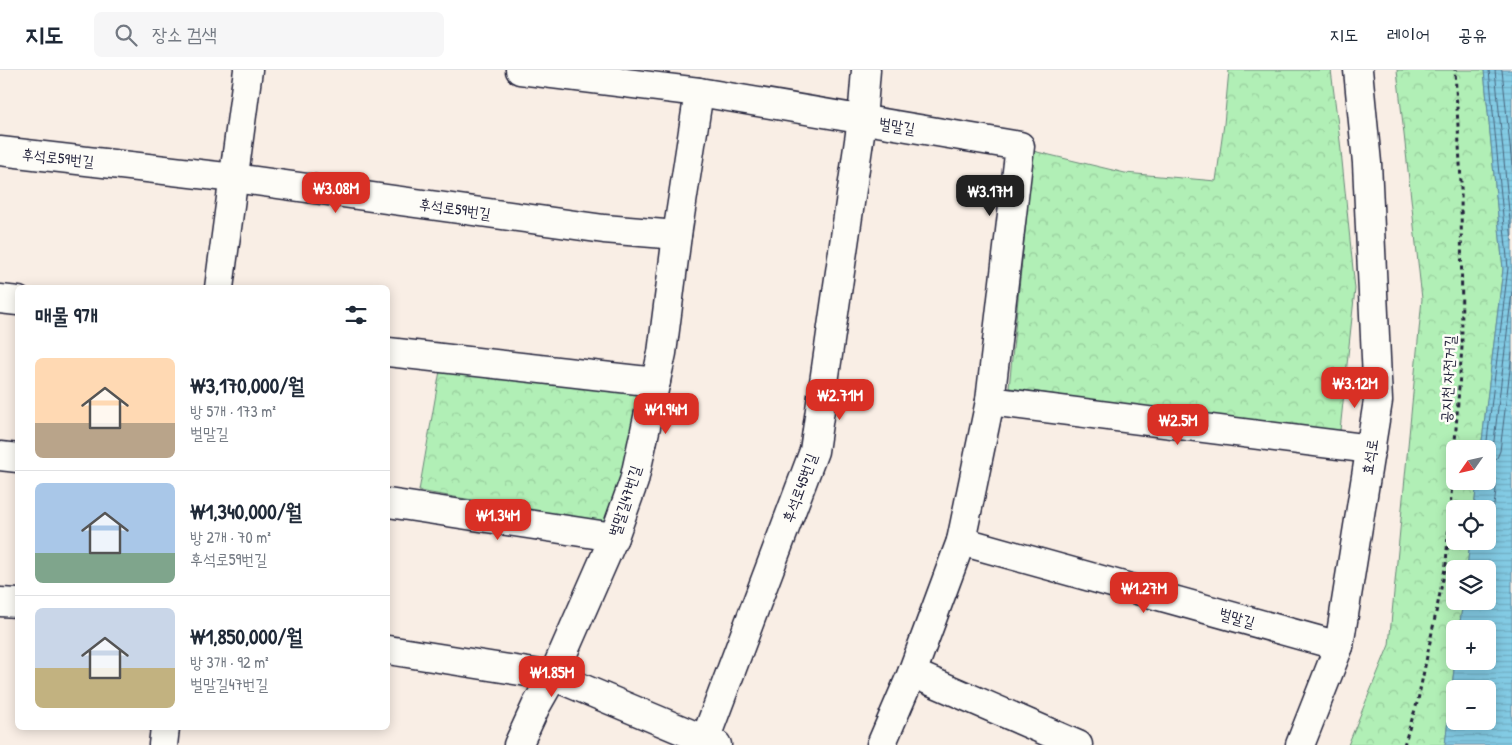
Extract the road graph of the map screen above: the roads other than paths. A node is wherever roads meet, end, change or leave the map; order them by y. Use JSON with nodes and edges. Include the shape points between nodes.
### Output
{"nodes":[{"id":1,"x":248,"y":70,"type":"edge"},
{"id":2,"x":520,"y":70,"type":"edge"},
{"id":3,"x":866,"y":70,"type":"edge"},
{"id":4,"x":1358,"y":70,"type":"edge"},
{"id":5,"x":700,"y":92,"type":"junction"},
{"id":6,"x":862,"y":120,"type":"junction"},
{"id":7,"x":0,"y":152,"type":"edge"},
{"id":8,"x":234,"y":178,"type":"junction"},
{"id":9,"x":676,"y":235,"type":"junction"},
{"id":10,"x":219,"y":285,"type":"edge"},
{"id":11,"x":0,"y":299,"type":"edge"},
{"id":12,"x":15,"y":302,"type":"edge"},
{"id":13,"x":390,"y":352,"type":"edge"},
{"id":14,"x":656,"y":382,"type":"junction"},
{"id":15,"x":990,"y":401,"type":"junction"},
{"id":16,"x":1371,"y":449,"type":"junction"},
{"id":17,"x":0,"y":456,"type":"edge"},
{"id":18,"x":15,"y":458,"type":"edge"},
{"id":19,"x":390,"y":503,"type":"edge"},
{"id":20,"x":614,"y":537,"type":"junction"},
{"id":21,"x":961,"y":541,"type":"junction"},
{"id":22,"x":0,"y":602,"type":"edge"},
{"id":23,"x":15,"y":603,"type":"edge"},
{"id":24,"x":1339,"y":646,"type":"junction"},
{"id":25,"x":390,"y":650,"type":"edge"},
{"id":26,"x":912,"y":673,"type":"junction"},
{"id":27,"x":553,"y":676,"type":"junction"},
{"id":28,"x":165,"y":730,"type":"edge"},
{"id":29,"x":708,"y":743,"type":"edge"},
{"id":30,"x":163,"y":745,"type":"edge"},
{"id":31,"x":518,"y":745,"type":"edge"},
{"id":32,"x":881,"y":745,"type":"edge"},
{"id":33,"x":1078,"y":745,"type":"edge"},
{"id":34,"x":1300,"y":745,"type":"edge"}],
"edges":[{"from":1,"to":8,"type":"street"},
{"from":2,"to":5,"type":"street","name":"벌말길"},
{"from":3,"to":6,"type":"street","name":"후석로45번길"},
{"from":4,"to":16,"type":"street","name":"효석로","via":[[1378,401]]},
{"from":5,"to":6,"type":"street","name":"벌말길"},
{"from":5,"to":9,"type":"street","name":"벌말길47번길"},
{"from":6,"to":15,"type":"street","name":"벌말길","via":[[1020,146]]},
{"from":6,"to":29,"type":"street","name":"후석로45번길","via":[[814,451]]},
{"from":7,"to":8,"type":"street","name":"후석로59번길"},
{"from":8,"to":9,"type":"street","name":"후석로59번길","via":[[604,229]]},
{"from":8,"to":10,"type":"street"},
{"from":9,"to":14,"type":"street","name":"벌말길47번길"},
{"from":11,"to":12,"type":"street"},
{"from":13,"to":14,"type":"street"},
{"from":14,"to":20,"type":"street","name":"벌말길47번길","via":[[634,481]]},
{"from":15,"to":16,"type":"street"},
{"from":15,"to":21,"type":"street","name":"벌말길"},
{"from":16,"to":24,"type":"street","name":"효석로"},
{"from":17,"to":18,"type":"street"},
{"from":19,"to":20,"type":"street"},
{"from":20,"to":27,"type":"street","name":"벌말길47번길"},
{"from":21,"to":24,"type":"street","name":"벌말길"},
{"from":21,"to":26,"type":"street","name":"벌말길"},
{"from":22,"to":23,"type":"street"},
{"from":24,"to":34,"type":"street","name":"효석로"},
{"from":25,"to":27,"type":"street"},
{"from":26,"to":32,"type":"street","name":"벌말길"},
{"from":26,"to":33,"type":"street"},
{"from":27,"to":29,"type":"street"},
{"from":27,"to":31,"type":"street","name":"벌말길47번길"},
{"from":28,"to":30,"type":"street"}]}
